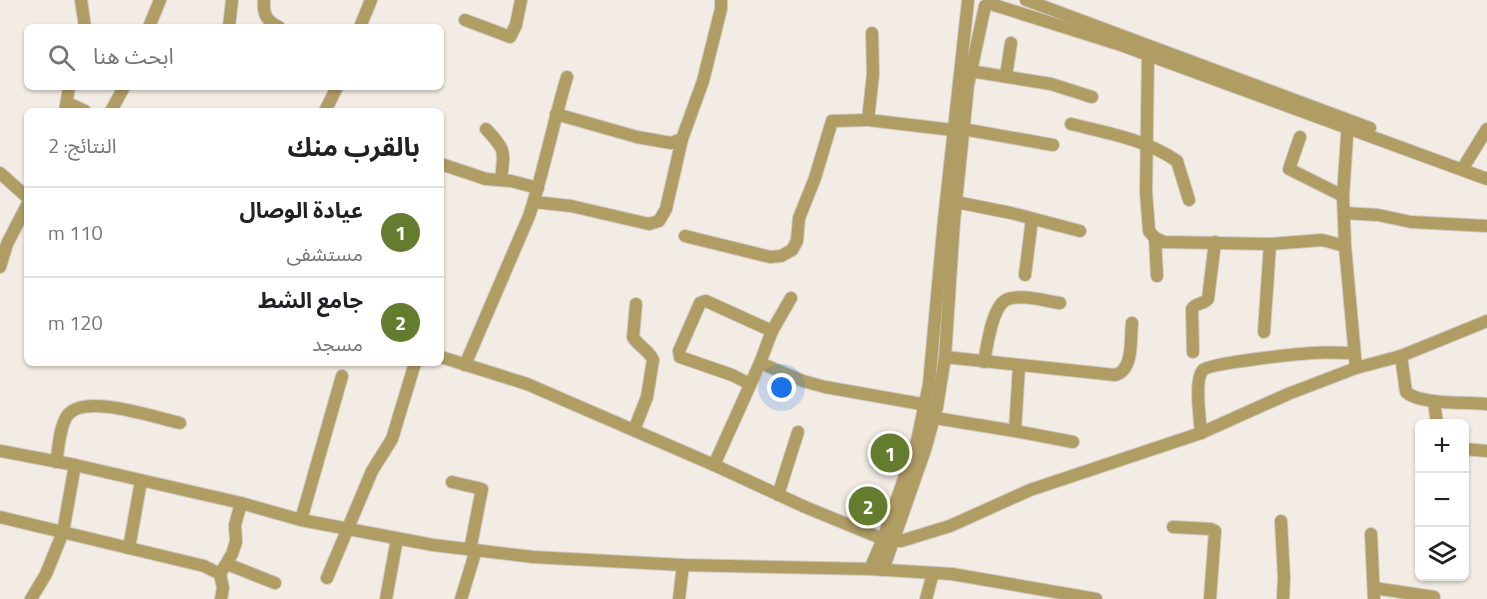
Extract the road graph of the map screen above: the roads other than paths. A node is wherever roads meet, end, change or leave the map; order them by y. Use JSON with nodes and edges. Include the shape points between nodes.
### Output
{"nodes":[{"id":1,"x":81,"y":0,"type":"edge"},
{"id":2,"x":160,"y":0,"type":"edge"},
{"id":3,"x":232,"y":0,"type":"edge"},
{"id":4,"x":264,"y":0,"type":"edge"},
{"id":5,"x":371,"y":0,"type":"edge"},
{"id":6,"x":521,"y":0,"type":"edge"},
{"id":7,"x":721,"y":0,"type":"edge"},
{"id":8,"x":967,"y":0,"type":"edge"},
{"id":9,"x":1026,"y":0,"type":"edge"},
{"id":10,"x":991,"y":3,"type":"edge"},
{"id":11,"x":465,"y":20,"type":"dead end"},
{"id":12,"x":84,"y":24,"type":"edge"},
{"id":13,"x":150,"y":24,"type":"edge"},
{"id":14,"x":229,"y":24,"type":"edge"},
{"id":15,"x":272,"y":24,"type":"edge"},
{"id":16,"x":361,"y":24,"type":"edge"},
{"id":17,"x":872,"y":33,"type":"dead end"},
{"id":18,"x":1011,"y":43,"type":"dead end"},
{"id":19,"x":1148,"y":55,"type":"junction"},
{"id":20,"x":970,"y":71,"type":"junction"},
{"id":21,"x":1006,"y":76,"type":"junction"},
{"id":22,"x":567,"y":77,"type":"dead end"},
{"id":23,"x":69,"y":90,"type":"edge"},
{"id":24,"x":122,"y":90,"type":"edge"},
{"id":25,"x":336,"y":90,"type":"edge"},
{"id":26,"x":1092,"y":97,"type":"dead end"},
{"id":27,"x":66,"y":108,"type":"edge"},
{"id":28,"x":113,"y":108,"type":"edge"},
{"id":29,"x":326,"y":108,"type":"edge"},
{"id":30,"x":556,"y":114,"type":"junction"},
{"id":31,"x":868,"y":120,"type":"junction"},
{"id":32,"x":1071,"y":124,"type":"dead end"},
{"id":33,"x":1348,"y":124,"type":"junction"},
{"id":34,"x":486,"y":129,"type":"dead end"},
{"id":35,"x":958,"y":129,"type":"junction"},
{"id":36,"x":1487,"y":129,"type":"edge"},
{"id":37,"x":1300,"y":137,"type":"dead end"},
{"id":38,"x":682,"y":139,"type":"junction"},
{"id":39,"x":1147,"y":143,"type":"junction"},
{"id":40,"x":1053,"y":145,"type":"dead end"},
{"id":41,"x":1466,"y":163,"type":"junction"},
{"id":42,"x":444,"y":165,"type":"edge"},
{"id":43,"x":1487,"y":171,"type":"edge"},
{"id":44,"x":0,"y":173,"type":"edge"},
{"id":45,"x":1487,"y":179,"type":"edge"},
{"id":46,"x":501,"y":180,"type":"junction"},
{"id":47,"x":538,"y":188,"type":"junction"},
{"id":48,"x":24,"y":193,"type":"edge"},
{"id":49,"x":1343,"y":196,"type":"junction"},
{"id":50,"x":1189,"y":200,"type":"dead end"},
{"id":51,"x":534,"y":202,"type":"junction"},
{"id":52,"x":956,"y":202,"type":"junction"},
{"id":53,"x":24,"y":211,"type":"edge"},
{"id":54,"x":1344,"y":213,"type":"junction"},
{"id":55,"x":1032,"y":219,"type":"junction"},
{"id":56,"x":1487,"y":226,"type":"edge"},
{"id":57,"x":1080,"y":231,"type":"dead end"},
{"id":58,"x":685,"y":236,"type":"dead end"},
{"id":59,"x":1155,"y":238,"type":"junction"},
{"id":60,"x":1215,"y":242,"type":"junction"},
{"id":61,"x":1270,"y":244,"type":"junction"},
{"id":62,"x":1345,"y":246,"type":"junction"},
{"id":63,"x":0,"y":267,"type":"edge"},
{"id":64,"x":1025,"y":275,"type":"dead end"},
{"id":65,"x":1157,"y":276,"type":"dead end"},
{"id":66,"x":791,"y":298,"type":"dead end"},
{"id":67,"x":1059,"y":303,"type":"dead end"},
{"id":68,"x":636,"y":304,"type":"dead end"},
{"id":69,"x":1487,"y":321,"type":"edge"},
{"id":70,"x":1132,"y":324,"type":"dead end"},
{"id":71,"x":772,"y":331,"type":"junction"},
{"id":72,"x":1264,"y":333,"type":"dead end"},
{"id":73,"x":1193,"y":352,"type":"dead end"},
{"id":74,"x":1354,"y":353,"type":"junction"},
{"id":75,"x":1401,"y":356,"type":"junction"},
{"id":76,"x":945,"y":357,"type":"junction"},
{"id":77,"x":444,"y":358,"type":"edge"},
{"id":78,"x":984,"y":362,"type":"junction"},
{"id":79,"x":760,"y":363,"type":"junction"},
{"id":80,"x":465,"y":365,"type":"junction"},
{"id":81,"x":414,"y":366,"type":"edge"},
{"id":82,"x":1019,"y":366,"type":"junction"},
{"id":83,"x":1356,"y":368,"type":"junction"},
{"id":84,"x":342,"y":376,"type":"dead end"},
{"id":85,"x":750,"y":384,"type":"junction"},
{"id":86,"x":1434,"y":401,"type":"junction"},
{"id":87,"x":1487,"y":404,"type":"edge"},
{"id":88,"x":932,"y":410,"type":"junction"},
{"id":89,"x":1436,"y":419,"type":"edge"},
{"id":90,"x":180,"y":423,"type":"dead end"},
{"id":91,"x":634,"y":430,"type":"junction"},
{"id":92,"x":1015,"y":431,"type":"junction"},
{"id":93,"x":798,"y":432,"type":"dead end"},
{"id":94,"x":1200,"y":434,"type":"junction"},
{"id":95,"x":1073,"y":442,"type":"dead end"},
{"id":96,"x":1469,"y":449,"type":"edge"},
{"id":97,"x":0,"y":451,"type":"edge"},
{"id":98,"x":1487,"y":451,"type":"edge"},
{"id":99,"x":56,"y":462,"type":"junction"},
{"id":100,"x":75,"y":465,"type":"junction"},
{"id":101,"x":714,"y":465,"type":"junction"},
{"id":102,"x":141,"y":481,"type":"junction"},
{"id":103,"x":452,"y":482,"type":"dead end"},
{"id":104,"x":778,"y":495,"type":"junction"},
{"id":105,"x":241,"y":503,"type":"junction"},
{"id":106,"x":0,"y":517,"type":"edge"},
{"id":107,"x":301,"y":520,"type":"junction"},
{"id":108,"x":1281,"y":521,"type":"dead end"},
{"id":109,"x":1173,"y":528,"type":"dead end"},
{"id":110,"x":347,"y":529,"type":"junction"},
{"id":111,"x":63,"y":532,"type":"junction"},
{"id":112,"x":1371,"y":534,"type":"dead end"},
{"id":113,"x":397,"y":539,"type":"junction"},
{"id":114,"x":889,"y":540,"type":"junction"},
{"id":115,"x":129,"y":548,"type":"junction"},
{"id":116,"x":473,"y":550,"type":"junction"},
{"id":117,"x":684,"y":565,"type":"junction"},
{"id":118,"x":223,"y":569,"type":"junction"},
{"id":119,"x":870,"y":569,"type":"junction"},
{"id":120,"x":884,"y":570,"type":"junction"},
{"id":121,"x":933,"y":573,"type":"junction"},
{"id":122,"x":327,"y":578,"type":"dead end"},
{"id":123,"x":275,"y":584,"type":"dead end"},
{"id":124,"x":1374,"y":593,"type":"edge"},
{"id":125,"x":1434,"y":597,"type":"dead end"},
{"id":126,"x":31,"y":599,"type":"edge"},
{"id":127,"x":221,"y":599,"type":"edge"},
{"id":128,"x":386,"y":599,"type":"edge"},
{"id":129,"x":462,"y":599,"type":"edge"},
{"id":130,"x":679,"y":599,"type":"edge"},
{"id":131,"x":926,"y":599,"type":"edge"},
{"id":132,"x":1096,"y":599,"type":"edge"},
{"id":133,"x":1210,"y":599,"type":"edge"},
{"id":134,"x":1283,"y":599,"type":"edge"}],
"edges":[{"from":1,"to":12,"type":"street"},
{"from":2,"to":13,"type":"street"},
{"from":3,"to":14,"type":"street"},
{"from":4,"to":15,"type":"street","via":[[264,14]]},
{"from":5,"to":16,"type":"street"},
{"from":6,"to":11,"type":"street","via":[[510,37]]},
{"from":7,"to":38,"type":"street","via":[[703,81]]},
{"from":8,"to":10,"type":"street","via":[[979,6]]},
{"from":8,"to":35,"type":"street"},
{"from":9,"to":33,"type":"street"},
{"from":10,"to":19,"type":"street"},
{"from":10,"to":20,"type":"street"},
{"from":17,"to":31,"type":"street"},
{"from":18,"to":21,"type":"street"},
{"from":19,"to":33,"type":"street"},
{"from":19,"to":39,"type":"street"},
{"from":20,"to":21,"type":"street"},
{"from":20,"to":35,"type":"street"},
{"from":21,"to":26,"type":"street"},
{"from":22,"to":30,"type":"street"},
{"from":23,"to":27,"type":"street"},
{"from":24,"to":28,"type":"street"},
{"from":25,"to":29,"type":"street"},
{"from":30,"to":38,"type":"street","via":[[637,137],[671,143]]},
{"from":30,"to":47,"type":"street"},
{"from":31,"to":35,"type":"street"},
{"from":31,"to":58,"type":"street","via":[[832,121],[803,203],[792,250],[770,257]]},
{"from":32,"to":39,"type":"street"},
{"from":33,"to":41,"type":"street"},
{"from":33,"to":45,"type":"street"},
{"from":33,"to":49,"type":"street"},
{"from":34,"to":46,"type":"street","via":[[504,151]]},
{"from":35,"to":40,"type":"street"},
{"from":35,"to":52,"type":"street"},
{"from":35,"to":88,"type":"street","via":[[931,364]]},
{"from":36,"to":41,"type":"street"},
{"from":37,"to":49,"type":"street","via":[[1288,169]]},
{"from":38,"to":51,"type":"street","via":[[666,209],[659,221],[650,224]]},
{"from":39,"to":50,"type":"street","via":[[1177,161]]},
{"from":39,"to":59,"type":"street","via":[[1149,231]]},
{"from":41,"to":43,"type":"street"},
{"from":42,"to":46,"type":"street"},
{"from":44,"to":48,"type":"street"},
{"from":46,"to":47,"type":"street"},
{"from":47,"to":51,"type":"street"},
{"from":49,"to":54,"type":"street"},
{"from":51,"to":80,"type":"street"},
{"from":52,"to":55,"type":"street"},
{"from":52,"to":76,"type":"street"},
{"from":53,"to":63,"type":"street"},
{"from":54,"to":56,"type":"street"},
{"from":54,"to":62,"type":"street"},
{"from":55,"to":57,"type":"street"},
{"from":55,"to":64,"type":"street"},
{"from":59,"to":60,"type":"street","via":[[1164,242]]},
{"from":59,"to":65,"type":"street"},
{"from":60,"to":61,"type":"street"},
{"from":60,"to":73,"type":"street","via":[[1208,299],[1192,309]]},
{"from":61,"to":62,"type":"street","via":[[1322,240]]},
{"from":61,"to":72,"type":"street"},
{"from":62,"to":74,"type":"street"},
{"from":66,"to":71,"type":"street"},
{"from":67,"to":78,"type":"street","via":[[1027,298],[1003,302],[995,314]]},
{"from":68,"to":91,"type":"street","via":[[633,337],[653,360],[647,396]]},
{"from":69,"to":75,"type":"street"},
{"from":70,"to":82,"type":"street","via":[[1122,374]]},
{"from":71,"to":79,"type":"street"},
{"from":71,"to":85,"type":"street","via":[[706,301],[695,310],[680,357]]},
{"from":74,"to":83,"type":"street"},
{"from":74,"to":94,"type":"street","via":[[1313,353],[1208,366],[1200,374],[1198,384]]},
{"from":75,"to":83,"type":"street"},
{"from":75,"to":86,"type":"street","via":[[1406,392],[1411,397]]},
{"from":76,"to":78,"type":"street"},
{"from":76,"to":88,"type":"street"},
{"from":77,"to":80,"type":"street"},
{"from":78,"to":82,"type":"street"},
{"from":79,"to":85,"type":"street"},
{"from":79,"to":88,"type":"street","via":[[803,381]]},
{"from":80,"to":91,"type":"street","via":[[527,384]]},
{"from":81,"to":110,"type":"street","via":[[392,439],[372,471]]},
{"from":82,"to":92,"type":"street"},
{"from":83,"to":94,"type":"street"},
{"from":84,"to":107,"type":"street"},
{"from":85,"to":101,"type":"street"},
{"from":86,"to":87,"type":"street"},
{"from":86,"to":89,"type":"street"},
{"from":88,"to":92,"type":"street"},
{"from":88,"to":114,"type":"street"},
{"from":90,"to":99,"type":"street","via":[[85,405],[72,410],[64,421]]},
{"from":91,"to":101,"type":"street"},
{"from":92,"to":95,"type":"street"},
{"from":93,"to":104,"type":"street"},
{"from":94,"to":114,"type":"street","via":[[1030,490],[950,526]]},
{"from":96,"to":98,"type":"street"},
{"from":97,"to":99,"type":"street"},
{"from":99,"to":100,"type":"street"},
{"from":100,"to":102,"type":"street"},
{"from":100,"to":111,"type":"street"},
{"from":101,"to":104,"type":"street"},
{"from":102,"to":105,"type":"street"},
{"from":102,"to":115,"type":"street"},
{"from":103,"to":116,"type":"street","via":[[482,489]]},
{"from":104,"to":114,"type":"street"},
{"from":105,"to":107,"type":"street"},
{"from":105,"to":118,"type":"street","via":[[235,525],[236,543]]},
{"from":106,"to":111,"type":"street"},
{"from":107,"to":110,"type":"street"},
{"from":108,"to":134,"type":"street"},
{"from":109,"to":133,"type":"street","via":[[1215,531]]},
{"from":110,"to":113,"type":"street"},
{"from":110,"to":122,"type":"street"},
{"from":111,"to":115,"type":"street"},
{"from":111,"to":126,"type":"street"},
{"from":112,"to":124,"type":"street"},
{"from":113,"to":116,"type":"street"},
{"from":113,"to":128,"type":"street"},
{"from":114,"to":119,"type":"street"},
{"from":114,"to":120,"type":"street"},
{"from":115,"to":118,"type":"street"},
{"from":116,"to":117,"type":"street"},
{"from":116,"to":129,"type":"street"},
{"from":117,"to":119,"type":"street"},
{"from":117,"to":130,"type":"street"},
{"from":118,"to":123,"type":"street"},
{"from":118,"to":127,"type":"street"},
{"from":119,"to":120,"type":"street"},
{"from":120,"to":121,"type":"street"},
{"from":121,"to":131,"type":"street"},
{"from":121,"to":132,"type":"street"},
{"from":124,"to":125,"type":"street"}]}
